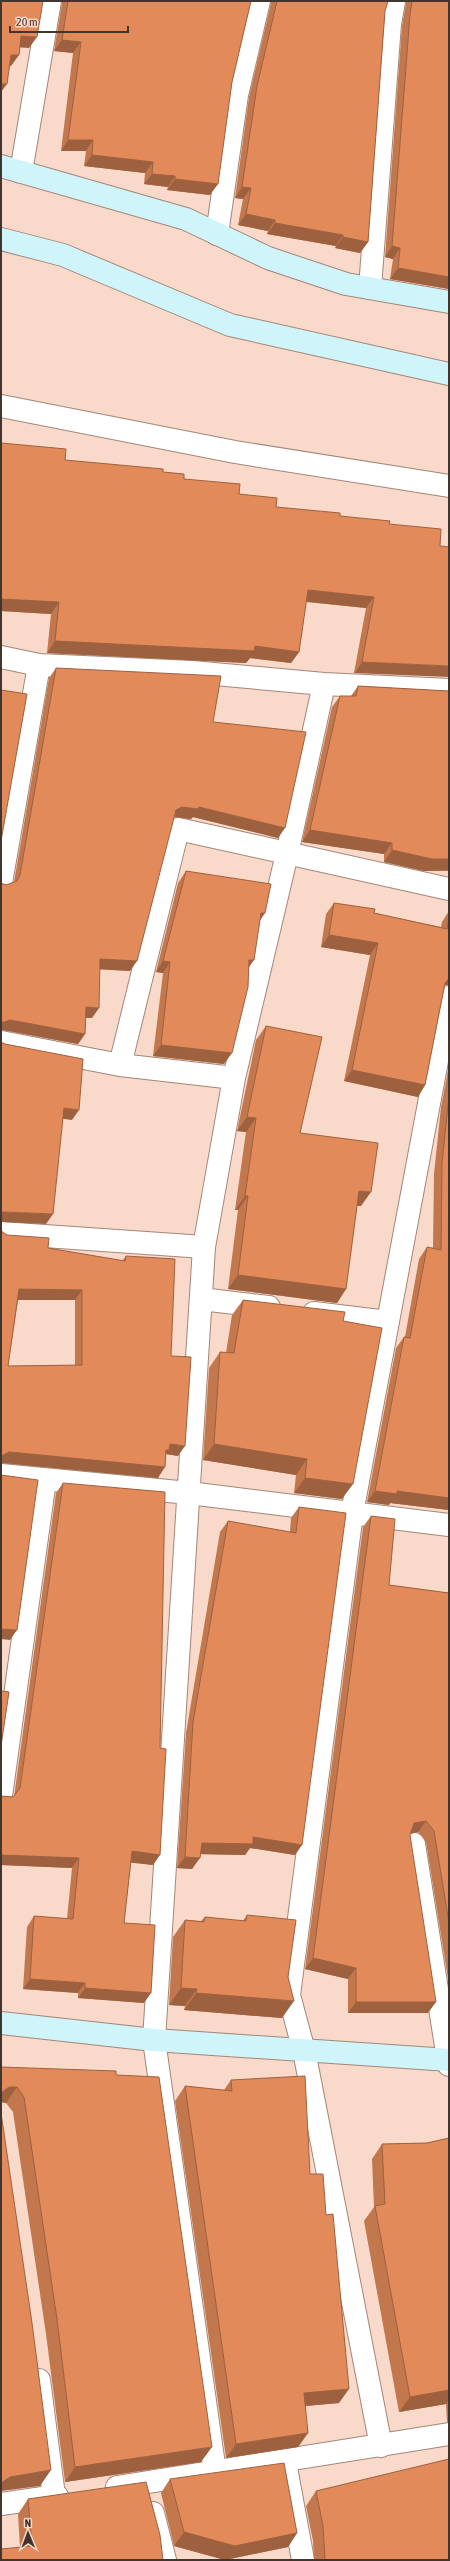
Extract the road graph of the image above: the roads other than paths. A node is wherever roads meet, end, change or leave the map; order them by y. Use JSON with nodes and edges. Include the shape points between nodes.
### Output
{"nodes":[{"id":1,"x":50,"y":1,"type":"edge"},
{"id":2,"x":259,"y":1,"type":"edge"},
{"id":3,"x":394,"y":1,"type":"edge"},
{"id":4,"x":11,"y":169,"type":"edge"},
{"id":5,"x":217,"y":234,"type":"junction"},
{"id":6,"x":1,"y":239,"type":"edge"},
{"id":7,"x":370,"y":288,"type":"junction"},
{"id":8,"x":449,"y":302,"type":"edge"},
{"id":9,"x":449,"y":374,"type":"edge"},
{"id":10,"x":1,"y":406,"type":"edge"},
{"id":11,"x":449,"y":486,"type":"edge"},
{"id":12,"x":1,"y":657,"type":"edge"},
{"id":13,"x":39,"y":665,"type":"junction"},
{"id":14,"x":324,"y":684,"type":"junction"},
{"id":15,"x":449,"y":690,"type":"edge"},
{"id":16,"x":287,"y":854,"type":"junction"},
{"id":17,"x":1,"y":883,"type":"edge"},
{"id":18,"x":449,"y":889,"type":"edge"},
{"id":19,"x":449,"y":997,"type":"edge"},
{"id":20,"x":1,"y":1042,"type":"edge"},
{"id":21,"x":120,"y":1065,"type":"junction"},
{"id":22,"x":234,"y":1078,"type":"junction"},
{"id":23,"x":1,"y":1233,"type":"edge"},
{"id":24,"x":204,"y":1247,"type":"junction"},
{"id":25,"x":201,"y":1299,"type":"junction"},
{"id":26,"x":388,"y":1322,"type":"junction"},
{"id":27,"x":1,"y":1475,"type":"edge"},
{"id":28,"x":45,"y":1480,"type":"junction"},
{"id":29,"x":189,"y":1494,"type":"junction"},
{"id":30,"x":352,"y":1513,"type":"junction"},
{"id":31,"x":449,"y":1525,"type":"edge"},
{"id":32,"x":1,"y":1796,"type":"edge"},
{"id":33,"x":414,"y":1844,"type":"dead end"},
{"id":34,"x":1,"y":2023,"type":"edge"},
{"id":35,"x":154,"y":2040,"type":"junction"},
{"id":36,"x":304,"y":2051,"type":"junction"},
{"id":37,"x":449,"y":2061,"type":"edge"},
{"id":38,"x":37,"y":2359,"type":"edge"},
{"id":39,"x":449,"y":2434,"type":"edge"},
{"id":40,"x":381,"y":2446,"type":"junction"},
{"id":41,"x":284,"y":2462,"type":"junction"},
{"id":42,"x":215,"y":2472,"type":"junction"},
{"id":43,"x":145,"y":2483,"type":"junction"},
{"id":44,"x":100,"y":2489,"type":"edge"},
{"id":45,"x":77,"y":2493,"type":"edge"},
{"id":46,"x":54,"y":2496,"type":"junction"},
{"id":47,"x":1,"y":2504,"type":"edge"},
{"id":48,"x":166,"y":2560,"type":"edge"},
{"id":49,"x":303,"y":2560,"type":"edge"}],
"edges":[{"from":1,"to":4,"type":"street"},
{"from":2,"to":5,"type":"street","via":[[238,95]]},
{"from":3,"to":7,"type":"street","via":[[390,24]]},
{"from":4,"to":5,"type":"main road","via":[[186,219]]},
{"from":5,"to":7,"type":"main road","via":[[268,258],[346,284]]},
{"from":6,"to":9,"type":"main road","via":[[63,255],[230,325]]},
{"from":7,"to":8,"type":"main road"},
{"from":10,"to":11,"type":"street","via":[[235,452]]},
{"from":12,"to":13,"type":"street"},
{"from":13,"to":14,"type":"street","via":[[192,672]]},
{"from":13,"to":17,"type":"street"},
{"from":14,"to":15,"type":"street"},
{"from":14,"to":16,"type":"street"},
{"from":16,"to":18,"type":"street"},
{"from":16,"to":21,"type":"street","via":[[178,829]]},
{"from":16,"to":22,"type":"street"},
{"from":19,"to":26,"type":"street"},
{"from":20,"to":21,"type":"street"},
{"from":21,"to":22,"type":"street"},
{"from":22,"to":24,"type":"street"},
{"from":23,"to":24,"type":"street"},
{"from":24,"to":25,"type":"street"},
{"from":25,"to":26,"type":"street"},
{"from":25,"to":29,"type":"street"},
{"from":26,"to":30,"type":"street"},
{"from":27,"to":28,"type":"street"},
{"from":28,"to":29,"type":"street"},
{"from":28,"to":32,"type":"street"},
{"from":29,"to":30,"type":"street"},
{"from":29,"to":35,"type":"street"},
{"from":30,"to":31,"type":"street"},
{"from":30,"to":36,"type":"street","via":[[289,1995]]},
{"from":33,"to":37,"type":"street"},
{"from":34,"to":35,"type":"main road"},
{"from":35,"to":36,"type":"main road"},
{"from":35,"to":42,"type":"street"},
{"from":36,"to":37,"type":"main road"},
{"from":36,"to":40,"type":"street"},
{"from":38,"to":46,"type":"street"},
{"from":39,"to":40,"type":"street"},
{"from":40,"to":41,"type":"street"},
{"from":41,"to":42,"type":"street"},
{"from":41,"to":49,"type":"street"},
{"from":42,"to":43,"type":"street"},
{"from":43,"to":44,"type":"street"},
{"from":43,"to":48,"type":"street"},
{"from":45,"to":46,"type":"street"},
{"from":46,"to":47,"type":"street"}]}
